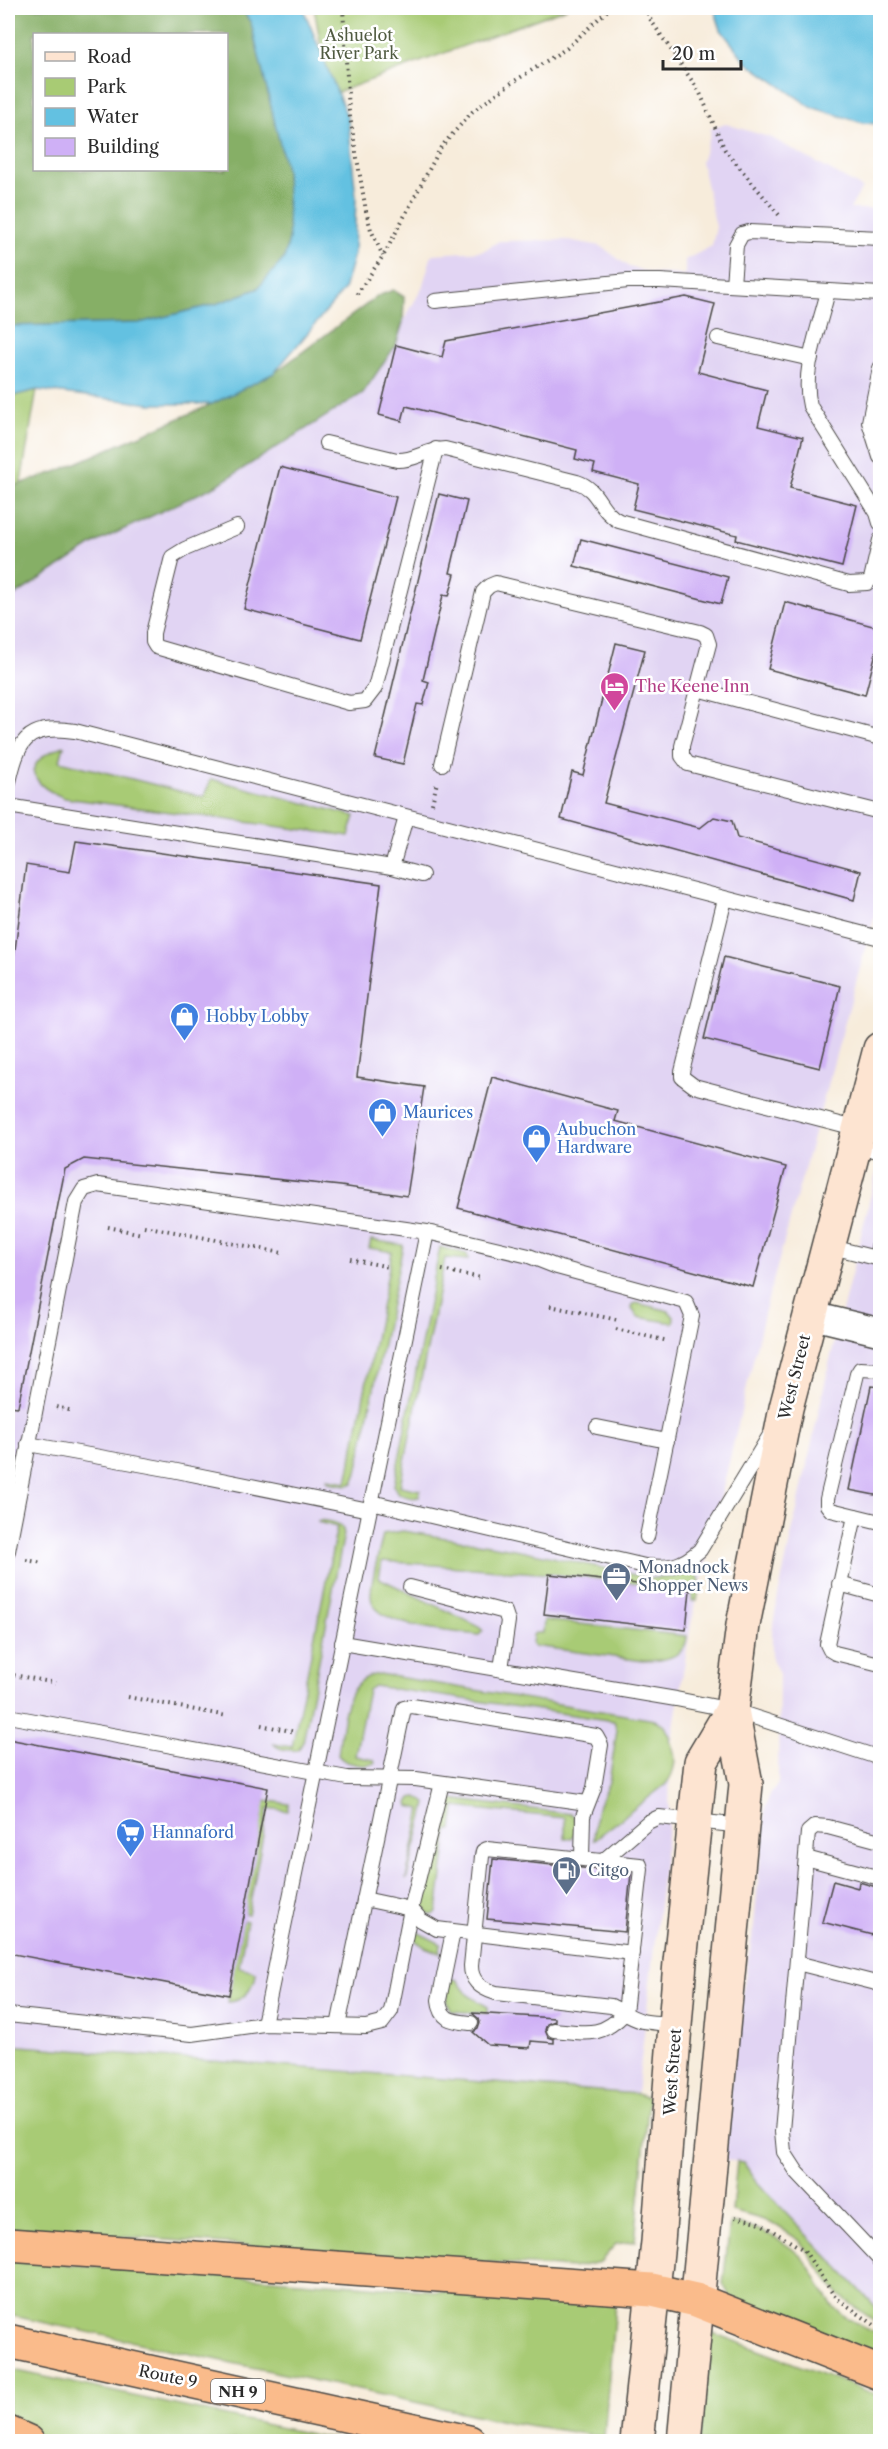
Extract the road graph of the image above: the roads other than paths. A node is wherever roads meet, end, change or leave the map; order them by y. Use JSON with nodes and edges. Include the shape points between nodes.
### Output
{"nodes":[{"id":1,"x":880,"y":238,"type":"edge"},
{"id":2,"x":733,"y":285,"type":"junction"},
{"id":3,"x":828,"y":291,"type":"junction"},
{"id":4,"x":880,"y":294,"type":"edge"},
{"id":5,"x":435,"y":301,"type":"dead end"},
{"id":6,"x":718,"y":338,"type":"dead end"},
{"id":7,"x":811,"y":359,"type":"junction"},
{"id":8,"x":880,"y":368,"type":"edge"},
{"id":9,"x":326,"y":443,"type":"dead end"},
{"id":10,"x":436,"y":449,"type":"junction"},
{"id":11,"x":880,"y":458,"type":"edge"},
{"id":12,"x":880,"y":523,"type":"edge"},
{"id":13,"x":237,"y":527,"type":"dead end"},
{"id":14,"x":880,"y":540,"type":"edge"},
{"id":15,"x":878,"y":566,"type":"edge"},
{"id":16,"x":697,"y":689,"type":"junction"},
{"id":17,"x":880,"y":738,"type":"edge"},
{"id":18,"x":442,"y":764,"type":"road end"},
{"id":19,"x":8,"y":786,"type":"edge"},
{"id":20,"x":8,"y":806,"type":"edge"},
{"id":21,"x":880,"y":812,"type":"edge"},
{"id":22,"x":406,"y":817,"type":"junction"},
{"id":23,"x":392,"y":867,"type":"junction"},
{"id":24,"x":422,"y":875,"type":"dead end"},
{"id":25,"x":725,"y":898,"type":"junction"},
{"id":26,"x":880,"y":938,"type":"edge"},
{"id":27,"x":878,"y":1070,"type":"edge"},
{"id":28,"x":865,"y":1142,"type":"edge"},
{"id":29,"x":427,"y":1232,"type":"junction"},
{"id":30,"x":880,"y":1239,"type":"edge"},
{"id":31,"x":828,"y":1246,"type":"junction"},
{"id":32,"x":878,"y":1258,"type":"edge"},
{"id":33,"x":810,"y":1315,"type":"junction"},
{"id":34,"x":880,"y":1332,"type":"edge"},
{"id":35,"x":880,"y":1370,"type":"edge"},
{"id":36,"x":786,"y":1408,"type":"junction"},
{"id":37,"x":597,"y":1427,"type":"dead end"},
{"id":38,"x":667,"y":1441,"type":"junction"},
{"id":39,"x":28,"y":1444,"type":"junction"},
{"id":40,"x":370,"y":1506,"type":"junction"},
{"id":41,"x":855,"y":1516,"type":"junction"},
{"id":42,"x":880,"y":1522,"type":"edge"},
{"id":43,"x":647,"y":1537,"type":"dead end"},
{"id":44,"x":8,"y":1551,"type":"edge"},
{"id":45,"x":839,"y":1584,"type":"junction"},
{"id":46,"x":410,"y":1587,"type":"dead end"},
{"id":47,"x":880,"y":1595,"type":"edge"},
{"id":48,"x":342,"y":1643,"type":"junction"},
{"id":49,"x":880,"y":1664,"type":"edge"},
{"id":50,"x":501,"y":1669,"type":"junction"},
{"id":51,"x":732,"y":1710,"type":"junction"},
{"id":52,"x":8,"y":1716,"type":"edge"},
{"id":53,"x":880,"y":1758,"type":"edge"},
{"id":54,"x":316,"y":1772,"type":"junction"},
{"id":55,"x":389,"y":1779,"type":"junction"},
{"id":56,"x":442,"y":1783,"type":"junction"},
{"id":57,"x":587,"y":1803,"type":"junction"},
{"id":58,"x":694,"y":1819,"type":"junction"},
{"id":59,"x":741,"y":1826,"type":"junction"},
{"id":60,"x":880,"y":1841,"type":"edge"},
{"id":61,"x":582,"y":1857,"type":"junction"},
{"id":62,"x":806,"y":1858,"type":"junction"},
{"id":63,"x":604,"y":1860,"type":"junction"},
{"id":64,"x":880,"y":1878,"type":"edge"},
{"id":65,"x":364,"y":1899,"type":"junction"},
{"id":66,"x":411,"y":1909,"type":"junction"},
{"id":67,"x":453,"y":1932,"type":"junction"},
{"id":68,"x":474,"y":1935,"type":"junction"},
{"id":69,"x":632,"y":1953,"type":"junction"},
{"id":70,"x":797,"y":1963,"type":"junction"},
{"id":71,"x":880,"y":1984,"type":"edge"},
{"id":72,"x":626,"y":2013,"type":"junction"},
{"id":73,"x":8,"y":2016,"type":"edge"},
{"id":74,"x":471,"y":2023,"type":"dead end"},
{"id":75,"x":264,"y":2024,"type":"junction"},
{"id":76,"x":676,"y":2025,"type":"junction"},
{"id":77,"x":338,"y":2026,"type":"junction"},
{"id":78,"x":554,"y":2030,"type":"dead end"},
{"id":79,"x":8,"y":2245,"type":"edge"},
{"id":80,"x":880,"y":2260,"type":"edge"},
{"id":81,"x":652,"y":2290,"type":"junction"},
{"id":82,"x":696,"y":2300,"type":"junction"},
{"id":83,"x":8,"y":2341,"type":"edge"},
{"id":84,"x":880,"y":2373,"type":"edge"},
{"id":85,"x":8,"y":2433,"type":"edge"},
{"id":86,"x":28,"y":2442,"type":"edge"},
{"id":87,"x":470,"y":2442,"type":"edge"},
{"id":88,"x":637,"y":2442,"type":"edge"},
{"id":89,"x":684,"y":2442,"type":"edge"}],
"edges":[{"from":1,"to":2,"type":"lane","via":[[742,234],[736,245]]},
{"from":2,"to":3,"type":"lane"},
{"from":2,"to":5,"type":"lane","via":[[628,281]]},
{"from":3,"to":4,"type":"lane"},
{"from":3,"to":7,"type":"lane"},
{"from":6,"to":7,"type":"lane"},
{"from":7,"to":12,"type":"lane","via":[[810,406]]},
{"from":8,"to":11,"type":"lane","via":[[869,422]]},
{"from":9,"to":10,"type":"lane","via":[[397,460]]},
{"from":10,"to":13,"type":"lane","via":[[375,688],[365,701],[349,703],[156,647],[153,633],[172,557]]},
{"from":10,"to":15,"type":"lane","via":[[585,485],[619,521],[849,584],[867,583]]},
{"from":14,"to":15,"type":"lane"},
{"from":16,"to":17,"type":"lane"},
{"from":16,"to":18,"type":"lane","via":[[709,644],[706,635],[496,583],[483,592]]},
{"from":16,"to":21,"type":"lane","via":[[682,746],[682,756],[688,764]]},
{"from":19,"to":22,"type":"lane","via":[[21,744],[37,732],[59,729]]},
{"from":20,"to":23,"type":"lane"},
{"from":22,"to":23,"type":"lane"},
{"from":22,"to":25,"type":"lane"},
{"from":23,"to":24,"type":"lane"},
{"from":25,"to":26,"type":"lane"},
{"from":25,"to":28,"type":"lane","via":[[682,1077],[694,1086]]},
{"from":27,"to":28,"type":"street","name":"West Street"},
{"from":28,"to":31,"type":"street","name":"West Street"},
{"from":29,"to":38,"type":"lane","via":[[529,1256],[681,1299],[690,1306],[692,1316]]},
{"from":29,"to":39,"type":"lane","via":[[106,1185],[84,1189],[75,1202]]},
{"from":29,"to":40,"type":"lane"},
{"from":30,"to":32,"type":"lane"},
{"from":31,"to":32,"type":"lane"},
{"from":31,"to":33,"type":"street","name":"West Street"},
{"from":33,"to":34,"type":"street"},
{"from":33,"to":36,"type":"street","name":"West Street"},
{"from":35,"to":41,"type":"lane","via":[[864,1368],[857,1374],[827,1499],[831,1510]]},
{"from":36,"to":40,"type":"lane","via":[[700,1550],[686,1562],[667,1568]]},
{"from":36,"to":51,"type":"street","name":"West Street","via":[[743,1625]]},
{"from":37,"to":38,"type":"lane"},
{"from":38,"to":43,"type":"lane"},
{"from":39,"to":40,"type":"lane"},
{"from":39,"to":44,"type":"lane"},
{"from":40,"to":48,"type":"lane"},
{"from":41,"to":42,"type":"lane"},
{"from":41,"to":45,"type":"lane"},
{"from":45,"to":47,"type":"lane"},
{"from":45,"to":49,"type":"lane","via":[[827,1636],[830,1650]]},
{"from":46,"to":50,"type":"lane","via":[[505,1612],[508,1620]]},
{"from":48,"to":50,"type":"lane"},
{"from":48,"to":54,"type":"lane"},
{"from":50,"to":51,"type":"lane"},
{"from":51,"to":53,"type":"lane"},
{"from":51,"to":58,"type":"street","name":"West Street","via":[[701,1762]]},
{"from":51,"to":59,"type":"street","name":"West Street","via":[[746,1784]]},
{"from":52,"to":54,"type":"lane"},
{"from":54,"to":55,"type":"lane","via":[[357,1779]]},
{"from":54,"to":75,"type":"lane"},
{"from":55,"to":56,"type":"lane"},
{"from":55,"to":57,"type":"lane","via":[[404,1708],[412,1706],[596,1737],[601,1745],[594,1788]]},
{"from":55,"to":65,"type":"lane"},
{"from":56,"to":57,"type":"lane"},
{"from":56,"to":66,"type":"lane"},
{"from":57,"to":61,"type":"lane"},
{"from":58,"to":59,"type":"lane"},
{"from":58,"to":63,"type":"lane","via":[[652,1819]]},
{"from":58,"to":76,"type":"street","name":"West Street"},
{"from":59,"to":82,"type":"street","name":"West Street"},
{"from":60,"to":62,"type":"lane","via":[[815,1826],[808,1832]]},
{"from":61,"to":63,"type":"lane"},
{"from":61,"to":68,"type":"lane","via":[[492,1848],[483,1851]]},
{"from":62,"to":64,"type":"lane"},
{"from":62,"to":70,"type":"lane"},
{"from":63,"to":69,"type":"lane","via":[[640,1865]]},
{"from":65,"to":66,"type":"lane"},
{"from":65,"to":77,"type":"lane"},
{"from":66,"to":67,"type":"lane","via":[[429,1925]]},
{"from":66,"to":77,"type":"lane","via":[[387,2018],[375,2026]]},
{"from":67,"to":68,"type":"lane"},
{"from":67,"to":74,"type":"lane","via":[[438,2000],[444,2016],[453,2022]]},
{"from":68,"to":69,"type":"lane"},
{"from":68,"to":72,"type":"lane","via":[[471,1973],[485,1990],[611,2006]]},
{"from":69,"to":72,"type":"lane"},
{"from":70,"to":71,"type":"lane"},
{"from":70,"to":80,"type":"lane","via":[[782,2131],[784,2152],[796,2172]]},
{"from":72,"to":76,"type":"lane","via":[[641,2021]]},
{"from":72,"to":78,"type":"lane","via":[[615,2024],[594,2033]]},
{"from":73,"to":75,"type":"lane","via":[[192,2034]]},
{"from":75,"to":77,"type":"lane"},
{"from":76,"to":81,"type":"street","name":"West Street"},
{"from":79,"to":81,"type":"highway"},
{"from":81,"to":82,"type":"highway"},
{"from":81,"to":88,"type":"street","name":"West Street"},
{"from":82,"to":84,"type":"highway"},
{"from":82,"to":89,"type":"street","name":"West Street"},
{"from":83,"to":87,"type":"highway","name":"Route 9","number":"NH 9"},
{"from":85,"to":86,"type":"highway"}]}
